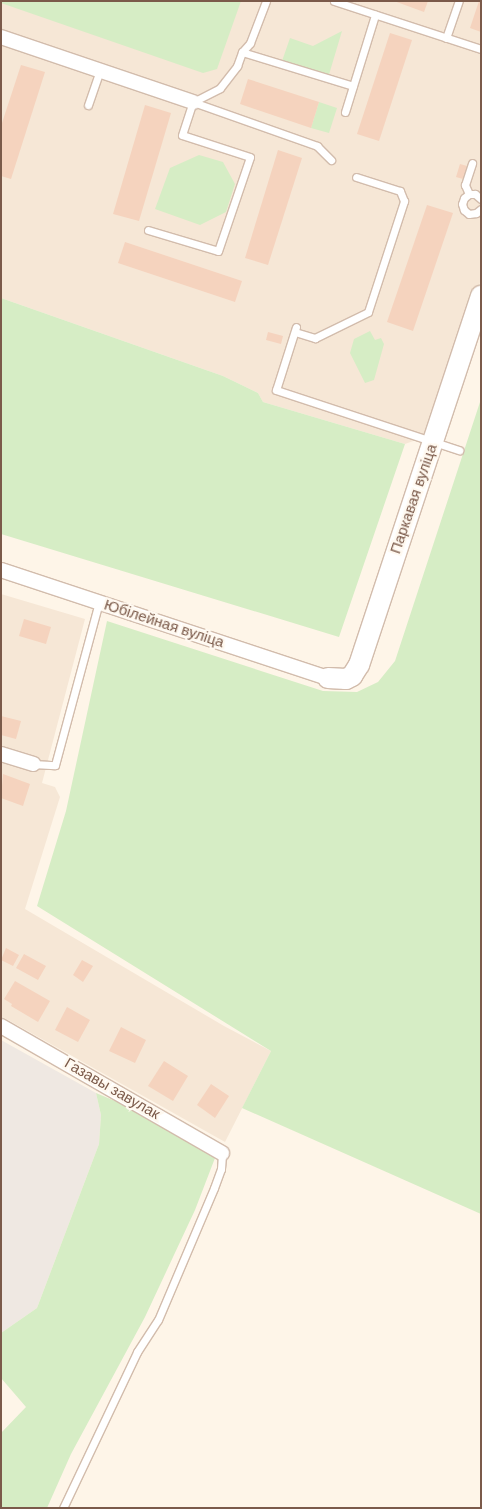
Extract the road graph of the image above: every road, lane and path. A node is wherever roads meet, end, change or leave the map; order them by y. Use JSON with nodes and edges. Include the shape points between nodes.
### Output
{"nodes":[{"id":1,"x":266,"y":1,"type":"edge"},
{"id":2,"x":334,"y":1,"type":"edge"},
{"id":3,"x":459,"y":1,"type":"edge"},
{"id":4,"x":375,"y":15,"type":"junction"},
{"id":5,"x":1,"y":37,"type":"edge"},
{"id":6,"x":446,"y":38,"type":"junction"},
{"id":7,"x":481,"y":49,"type":"edge"},
{"id":8,"x":242,"y":52,"type":"junction"},
{"id":9,"x":100,"y":70,"type":"junction"},
{"id":10,"x":353,"y":86,"type":"junction"},
{"id":11,"x":193,"y":102,"type":"junction"},
{"id":12,"x":88,"y":105,"type":"dead end"},
{"id":13,"x":345,"y":112,"type":"dead end"},
{"id":14,"x":331,"y":160,"type":"dead end"},
{"id":15,"x":472,"y":164,"type":"dead end"},
{"id":16,"x":356,"y":177,"type":"dead end"},
{"id":17,"x":469,"y":194,"type":"junction"},
{"id":18,"x":481,"y":199,"type":"edge"},
{"id":19,"x":481,"y":209,"type":"edge"},
{"id":20,"x":148,"y":230,"type":"dead end"},
{"id":21,"x":481,"y":296,"type":"edge"},
{"id":22,"x":433,"y":442,"type":"junction"},
{"id":23,"x":459,"y":450,"type":"dead end"},
{"id":24,"x":1,"y":570,"type":"edge"},
{"id":25,"x":99,"y":602,"type":"junction"},
{"id":26,"x":328,"y":678,"type":"joint"},
{"id":27,"x":1,"y":754,"type":"edge"},
{"id":28,"x":33,"y":764,"type":"joint"},
{"id":29,"x":1,"y":1026,"type":"edge"},
{"id":30,"x":222,"y":1153,"type":"joint"},
{"id":31,"x":62,"y":1508,"type":"edge"}],
"edges":[{"from":1,"to":8,"type":"lane","via":[[250,44]]},
{"from":2,"to":4,"type":"lane"},
{"from":3,"to":6,"type":"lane"},
{"from":4,"to":6,"type":"lane"},
{"from":4,"to":10,"type":"lane"},
{"from":5,"to":9,"type":"street"},
{"from":6,"to":7,"type":"lane"},
{"from":8,"to":10,"type":"lane"},
{"from":8,"to":11,"type":"lane","via":[[220,88]]},
{"from":9,"to":11,"type":"street"},
{"from":9,"to":12,"type":"lane"},
{"from":10,"to":13,"type":"lane"},
{"from":11,"to":14,"type":"lane","via":[[317,146]]},
{"from":11,"to":20,"type":"lane","via":[[182,135],[250,157],[218,251]]},
{"from":15,"to":17,"type":"lane","via":[[465,185]]},
{"from":16,"to":22,"type":"lane","via":[[400,191],[404,201],[368,312],[315,338],[295,330],[276,390]]},
{"from":17,"to":18,"type":"lane","via":[[476,194]]},
{"from":17,"to":19,"type":"lane","via":[[462,204],[468,217]]},
{"from":21,"to":22,"type":"street","name":"Паркавая вуліца"},
{"from":22,"to":23,"type":"lane"},
{"from":22,"to":26,"type":"street","name":"Паркавая вуліца","via":[[356,670],[346,679]]},
{"from":24,"to":25,"type":"street","name":"Юбілейная вуліца"},
{"from":25,"to":26,"type":"street","name":"Юбілейная вуліца"},
{"from":25,"to":28,"type":"lane","via":[[55,765]]},
{"from":27,"to":28,"type":"street"},
{"from":29,"to":30,"type":"street","name":"Газавы завулак"},
{"from":30,"to":31,"type":"lane","via":[[221,1169],[158,1320],[137,1352]]}]}
